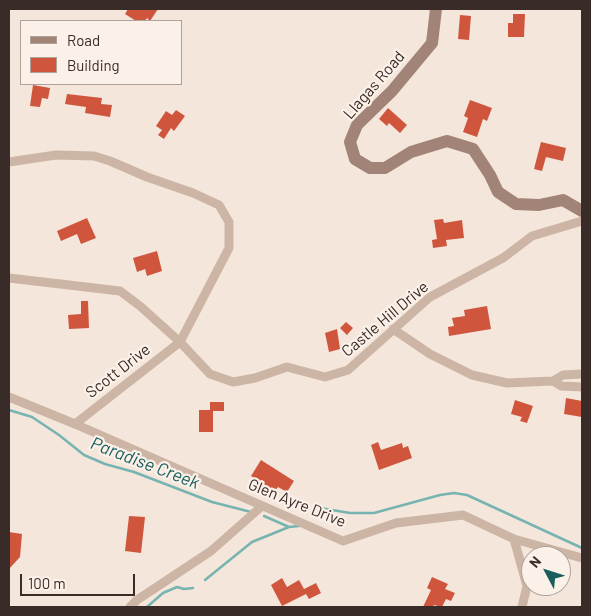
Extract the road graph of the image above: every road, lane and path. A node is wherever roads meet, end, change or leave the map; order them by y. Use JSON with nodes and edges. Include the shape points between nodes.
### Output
{"nodes":[{"id":1,"x":436,"y":9,"type":"edge"},
{"id":2,"x":9,"y":162,"type":"edge"},
{"id":3,"x":582,"y":211,"type":"edge"},
{"id":4,"x":582,"y":221,"type":"edge"},
{"id":5,"x":9,"y":278,"type":"edge"},
{"id":6,"x":393,"y":329,"type":"junction"},
{"id":7,"x":180,"y":342,"type":"junction"},
{"id":8,"x":582,"y":374,"type":"edge"},
{"id":9,"x":553,"y":380,"type":"junction"},
{"id":10,"x":582,"y":387,"type":"edge"},
{"id":11,"x":9,"y":397,"type":"edge"},
{"id":12,"x":75,"y":424,"type":"junction"},
{"id":13,"x":262,"y":506,"type":"junction"},
{"id":14,"x":514,"y":540,"type":"junction"},
{"id":15,"x":582,"y":558,"type":"edge"},
{"id":16,"x":130,"y":607,"type":"edge"},
{"id":17,"x":522,"y":607,"type":"edge"}],
"edges":[{"from":1,"to":3,"type":"street","name":"Llagas Road","via":[[432,43],[392,91],[357,125],[350,142],[356,159],[370,168],[386,168],[410,152],[447,141],[473,149],[498,192],[516,204],[539,205],[563,200]]},
{"from":2,"to":7,"type":"street","via":[[56,155],[94,156],[219,205],[229,222],[229,248]]},
{"from":4,"to":6,"type":"street","name":"Castle Hill Drive","via":[[532,236],[503,258],[430,297]]},
{"from":5,"to":7,"type":"street","name":"Castle Hill Drive","via":[[120,291]]},
{"from":6,"to":7,"type":"street","name":"Castle Hill Drive","via":[[348,370],[325,378],[288,367],[233,382],[210,374]]},
{"from":6,"to":9,"type":"street","via":[[430,354],[472,374],[507,383]]},
{"from":7,"to":12,"type":"street","name":"Scott Drive"},
{"from":8,"to":9,"type":"street","via":[[563,374]]},
{"from":9,"to":10,"type":"street","via":[[561,386]]},
{"from":11,"to":12,"type":"street","name":"Glen Ayre Drive"},
{"from":12,"to":13,"type":"street","name":"Glen Ayre Drive"},
{"from":13,"to":14,"type":"street","name":"Glen Ayre Drive","via":[[343,541],[396,523],[462,515]]},
{"from":13,"to":16,"type":"street","via":[[211,551]]},
{"from":14,"to":15,"type":"street","name":"Glen Ayre Drive"},
{"from":14,"to":17,"type":"street","via":[[527,586]]}]}
